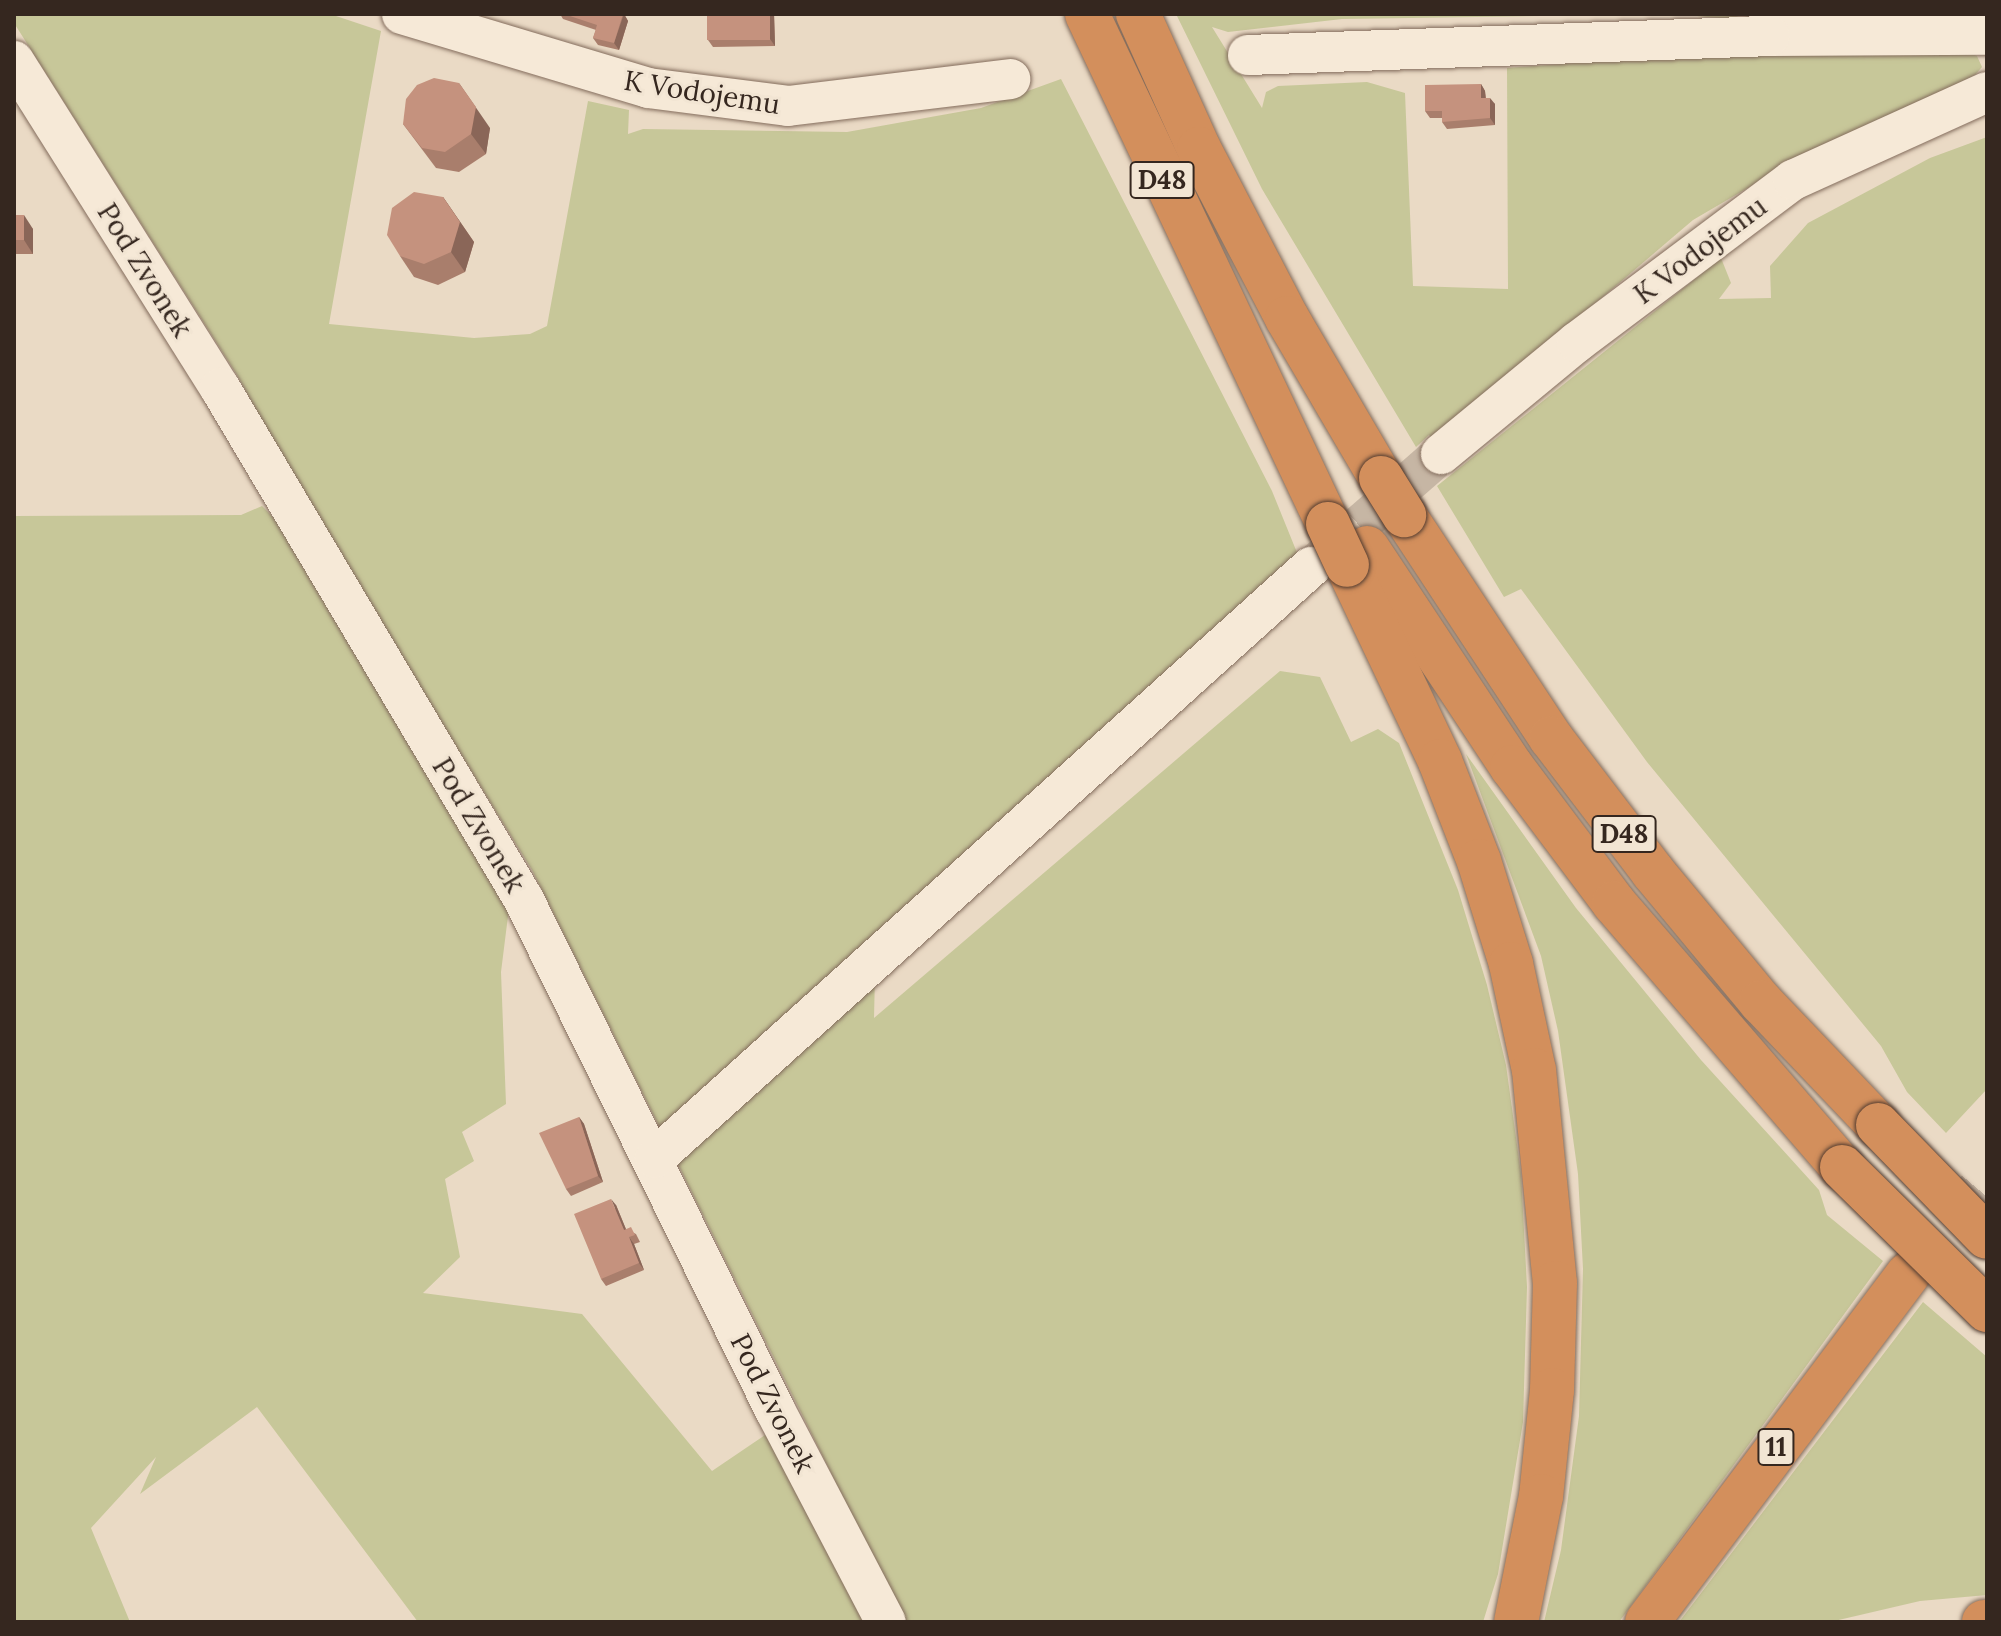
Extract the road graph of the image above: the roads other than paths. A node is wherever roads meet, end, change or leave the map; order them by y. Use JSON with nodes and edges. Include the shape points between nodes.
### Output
{"nodes":[{"id":1,"x":402,"y":14,"type":"edge"},
{"id":2,"x":1087,"y":14,"type":"edge"},
{"id":3,"x":1138,"y":14,"type":"edge"},
{"id":4,"x":1770,"y":25,"type":"edge"},
{"id":5,"x":1987,"y":35,"type":"edge"},
{"id":6,"x":1248,"y":55,"type":"dead end"},
{"id":7,"x":14,"y":61,"type":"edge"},
{"id":8,"x":1010,"y":79,"type":"dead end"},
{"id":9,"x":1987,"y":92,"type":"edge"},
{"id":10,"x":1441,"y":454,"type":"tunnel mouth"},
{"id":11,"x":1342,"y":560,"type":"junction"},
{"id":12,"x":655,"y":1158,"type":"junction"},
{"id":13,"x":1987,"y":1237,"type":"edge"},
{"id":14,"x":1908,"y":1274,"type":"tunnel mouth"},
{"id":15,"x":1987,"y":1310,"type":"edge"},
{"id":16,"x":886,"y":1622,"type":"edge"},
{"id":17,"x":1516,"y":1622,"type":"edge"},
{"id":18,"x":1647,"y":1622,"type":"edge"}],
"edges":[{"from":1,"to":8,"type":"street","name":"K Vodojemu","via":[[648,88],[788,106]]},
{"from":2,"to":11,"type":"highway","number":"D48","via":[[1244,342],[1336,517]]},
{"from":3,"to":13,"type":"highway","number":"D48","bridge":true,"via":[[1199,149],[1287,318],[1404,515],[1551,738],[1761,1002]]},
{"from":4,"to":5,"type":"street"},
{"from":4,"to":6,"type":"street"},
{"from":7,"to":12,"type":"street","name":"Pod Zvonek","via":[[220,388],[524,900]]},
{"from":9,"to":10,"type":"street","name":"K Vodojemu","via":[[1793,180],[1577,342]]},
{"from":11,"to":12,"type":"street"},
{"from":11,"to":15,"type":"highway","number":"D48","bridge":true,"via":[[1512,767],[1614,903],[1842,1167]]},
{"from":11,"to":17,"type":"highway","via":[[1440,761],[1479,861],[1511,964],[1534,1070],[1555,1283],[1552,1390],[1541,1496]]},
{"from":12,"to":16,"type":"street","name":"Pod Zvonek","via":[[775,1410]]},
{"from":14,"to":18,"type":"highway","number":"11"}]}
